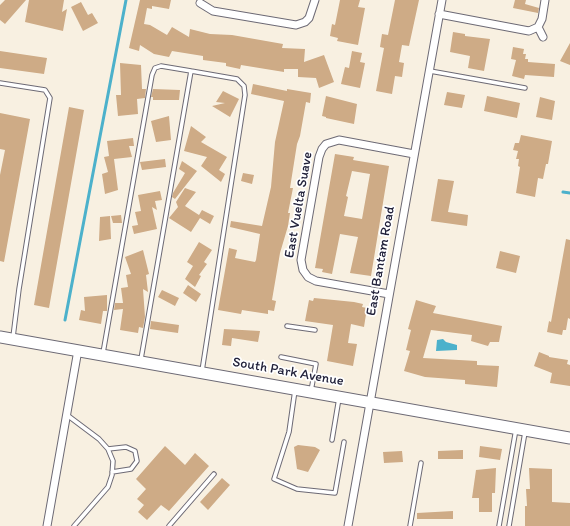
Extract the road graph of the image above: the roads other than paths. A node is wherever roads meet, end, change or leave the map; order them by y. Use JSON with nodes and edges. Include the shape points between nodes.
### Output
{"nodes":[{"id":1,"x":315,"y":0,"type":"edge"},
{"id":2,"x":442,"y":0,"type":"edge"},
{"id":3,"x":545,"y":0,"type":"edge"},
{"id":4,"x":197,"y":3,"type":"edge"},
{"id":5,"x":439,"y":14,"type":"junction"},
{"id":6,"x":538,"y":27,"type":"junction"},
{"id":7,"x":543,"y":37,"type":"dead end"},
{"id":8,"x":191,"y":71,"type":"junction"},
{"id":9,"x":429,"y":71,"type":"junction"},
{"id":10,"x":0,"y":83,"type":"edge"},
{"id":11,"x":526,"y":88,"type":"dead end"},
{"id":12,"x":414,"y":154,"type":"junction"},
{"id":13,"x":389,"y":294,"type":"junction"},
{"id":14,"x":287,"y":326,"type":"dead end"},
{"id":15,"x":315,"y":330,"type":"dead end"},
{"id":16,"x":0,"y":337,"type":"edge"},
{"id":17,"x":13,"y":339,"type":"junction"},
{"id":18,"x":78,"y":350,"type":"junction"},
{"id":19,"x":103,"y":354,"type":"junction"},
{"id":20,"x":281,"y":357,"type":"dead end"},
{"id":21,"x":141,"y":361,"type":"junction"},
{"id":22,"x":202,"y":372,"type":"junction"},
{"id":23,"x":295,"y":389,"type":"junction"},
{"id":24,"x":310,"y":392,"type":"junction"},
{"id":25,"x":339,"y":397,"type":"junction"},
{"id":26,"x":369,"y":402,"type":"junction"},
{"id":27,"x":67,"y":414,"type":"junction"},
{"id":28,"x":521,"y":429,"type":"junction"},
{"id":29,"x":570,"y":438,"type":"edge"},
{"id":30,"x":332,"y":440,"type":"dead end"},
{"id":31,"x":344,"y":442,"type":"dead end"},
{"id":32,"x":108,"y":449,"type":"junction"},
{"id":33,"x":421,"y":463,"type":"dead end"},
{"id":34,"x":112,"y":472,"type":"junction"},
{"id":35,"x":214,"y":474,"type":"dead end"},
{"id":36,"x":47,"y":526,"type":"edge"},
{"id":37,"x":74,"y":526,"type":"edge"},
{"id":38,"x":169,"y":526,"type":"edge"},
{"id":39,"x":348,"y":526,"type":"edge"},
{"id":40,"x":410,"y":526,"type":"edge"},
{"id":41,"x":499,"y":526,"type":"edge"},
{"id":42,"x":509,"y":526,"type":"edge"}],
"edges":[{"from":1,"to":4,"type":"street","via":[[308,24],[296,25],[213,11]]},
{"from":2,"to":5,"type":"street","name":"East Bantam Road"},
{"from":3,"to":6,"type":"street"},
{"from":5,"to":6,"type":"street","via":[[529,31]]},
{"from":5,"to":9,"type":"street","name":"East Bantam Road"},
{"from":6,"to":7,"type":"street"},
{"from":8,"to":19,"type":"lane","via":[[161,66],[155,68],[152,75]]},
{"from":8,"to":21,"type":"lane"},
{"from":8,"to":22,"type":"lane","via":[[237,79],[244,86],[245,95]]},
{"from":9,"to":11,"type":"lane"},
{"from":9,"to":12,"type":"street","name":"East Bantam Road"},
{"from":10,"to":17,"type":"lane","via":[[45,90],[50,98]]},
{"from":12,"to":13,"type":"street","name":"East Bantam Road"},
{"from":12,"to":13,"type":"street","name":"East Vuelta Suave","via":[[326,140],[319,157],[301,260],[302,275],[316,281]]},
{"from":13,"to":26,"type":"street","name":"East Bantam Road"},
{"from":14,"to":15,"type":"lane"},
{"from":16,"to":17,"type":"main road","name":"South Park Avenue"},
{"from":17,"to":18,"type":"main road","name":"South Park Avenue"},
{"from":18,"to":19,"type":"main road","name":"South Park Avenue"},
{"from":18,"to":27,"type":"street"},
{"from":19,"to":21,"type":"main road","name":"South Park Avenue"},
{"from":20,"to":24,"type":"lane","via":[[316,364]]},
{"from":21,"to":22,"type":"main road","name":"South Park Avenue"},
{"from":22,"to":23,"type":"main road","name":"South Park Avenue"},
{"from":23,"to":24,"type":"main road","name":"South Park Avenue"},
{"from":23,"to":31,"type":"lane","via":[[289,432],[274,479],[297,489],[335,493]]},
{"from":24,"to":25,"type":"main road","name":"South Park Avenue"},
{"from":25,"to":26,"type":"main road","name":"South Park Avenue"},
{"from":25,"to":30,"type":"lane"},
{"from":26,"to":28,"type":"main road","name":"South Park Avenue"},
{"from":26,"to":39,"type":"street","name":"East Bantam Road"},
{"from":27,"to":32,"type":"lane"},
{"from":27,"to":36,"type":"street"},
{"from":28,"to":29,"type":"main road","name":"South Park Avenue"},
{"from":28,"to":41,"type":"lane"},
{"from":28,"to":42,"type":"lane"},
{"from":32,"to":34,"type":"lane","via":[[113,461]]},
{"from":32,"to":34,"type":"lane","via":[[126,447],[135,451],[137,461],[131,469]]},
{"from":33,"to":40,"type":"lane"},
{"from":34,"to":37,"type":"lane","via":[[108,487]]},
{"from":35,"to":38,"type":"lane"}]}
